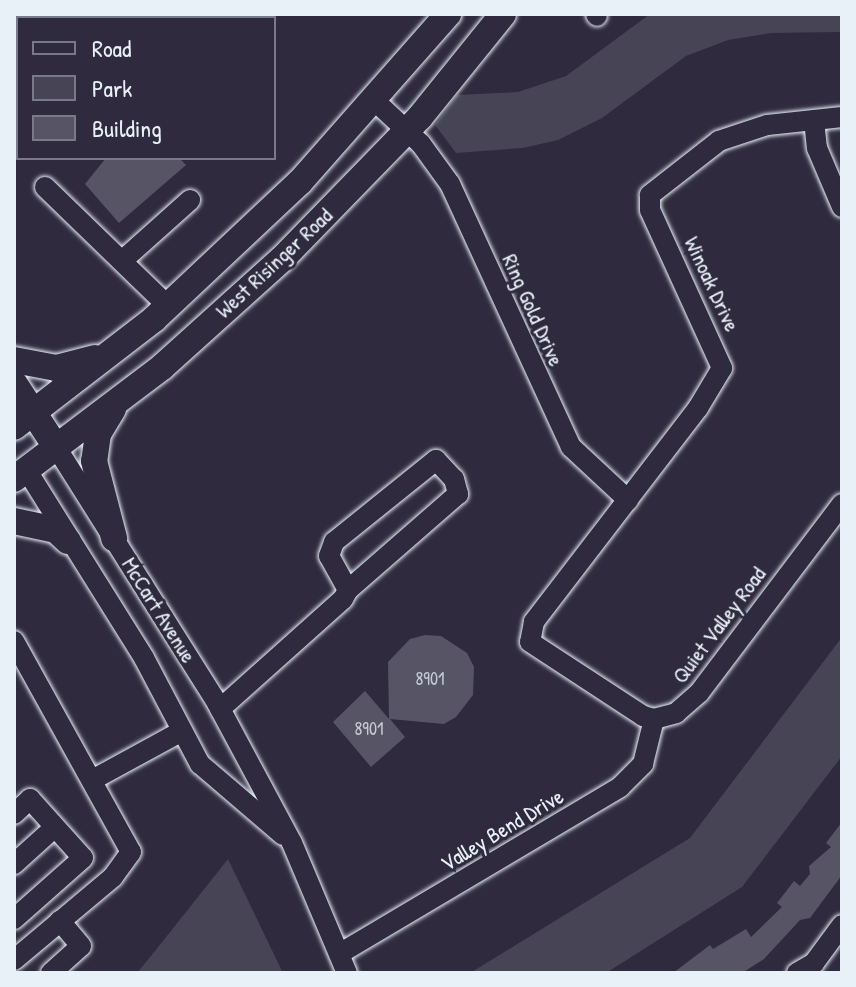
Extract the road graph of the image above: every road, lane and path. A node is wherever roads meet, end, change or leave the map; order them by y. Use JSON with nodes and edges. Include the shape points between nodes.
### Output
{"nodes":[{"id":1,"x":448,"y":14,"type":"edge"},
{"id":2,"x":503,"y":14,"type":"edge"},
{"id":3,"x":375,"y":101,"type":"junction"},
{"id":4,"x":842,"y":117,"type":"edge"},
{"id":5,"x":814,"y":120,"type":"junction"},
{"id":6,"x":407,"y":131,"type":"junction"},
{"id":7,"x":45,"y":187,"type":"dead end"},
{"id":8,"x":190,"y":200,"type":"dead end"},
{"id":9,"x":842,"y":207,"type":"edge"},
{"id":10,"x":123,"y":260,"type":"junction"},
{"id":11,"x":168,"y":306,"type":"junction"},
{"id":12,"x":117,"y":349,"type":"junction"},
{"id":13,"x":14,"y":360,"type":"edge"},
{"id":14,"x":14,"y":383,"type":"edge"},
{"id":15,"x":118,"y":400,"type":"junction"},
{"id":16,"x":24,"y":420,"type":"edge"},
{"id":17,"x":56,"y":447,"type":"junction"},
{"id":18,"x":18,"y":465,"type":"edge"},
{"id":19,"x":628,"y":500,"type":"junction"},
{"id":20,"x":842,"y":504,"type":"edge"},
{"id":21,"x":14,"y":521,"type":"edge"},
{"id":22,"x":114,"y":538,"type":"junction"},
{"id":23,"x":68,"y":541,"type":"junction"},
{"id":24,"x":348,"y":590,"type":"junction"},
{"id":25,"x":14,"y":641,"type":"edge"},
{"id":26,"x":220,"y":709,"type":"junction"},
{"id":27,"x":654,"y":719,"type":"junction"},
{"id":28,"x":182,"y":731,"type":"junction"},
{"id":29,"x":94,"y":779,"type":"junction"},
{"id":30,"x":14,"y":814,"type":"edge"},
{"id":31,"x":55,"y":827,"type":"junction"},
{"id":32,"x":292,"y":843,"type":"junction"},
{"id":33,"x":14,"y":864,"type":"edge"},
{"id":34,"x":14,"y":920,"type":"edge"},
{"id":35,"x":60,"y":921,"type":"junction"},
{"id":36,"x":842,"y":925,"type":"edge"},
{"id":37,"x":34,"y":944,"type":"junction"},
{"id":38,"x":14,"y":960,"type":"edge"},
{"id":39,"x":343,"y":964,"type":"edge"},
{"id":40,"x":812,"y":970,"type":"edge"},
{"id":41,"x":51,"y":973,"type":"edge"}],
"edges":[{"from":1,"to":3,"type":"main road","name":"West Risinger Road"},
{"from":2,"to":6,"type":"main road","name":"West Risinger Road"},
{"from":3,"to":6,"type":"street","name":"Ring Gold Drive"},
{"from":3,"to":11,"type":"main road","name":"West Risinger Road","via":[[300,182]]},
{"from":4,"to":5,"type":"street","name":"Winoak Drive"},
{"from":5,"to":9,"type":"street","via":[[817,148]]},
{"from":5,"to":19,"type":"street","name":"Winoak Drive","via":[[767,125],[719,141],[650,195],[650,210],[722,368]]},
{"from":6,"to":15,"type":"main road","name":"West Risinger Road","via":[[282,259]]},
{"from":6,"to":19,"type":"street","name":"Ring Gold Drive","via":[[450,184],[571,447]]},
{"from":7,"to":10,"type":"street"},
{"from":8,"to":10,"type":"street"},
{"from":10,"to":11,"type":"street"},
{"from":11,"to":12,"type":"main road","name":"West Risinger Road"},
{"from":12,"to":13,"type":"main road","via":[[56,368]]},
{"from":12,"to":16,"type":"main road","name":"West Risinger Road"},
{"from":14,"to":16,"type":"main road","name":"McCart Avenue"},
{"from":15,"to":17,"type":"main road","name":"West Risinger Road"},
{"from":15,"to":22,"type":"main road","via":[[94,453]]},
{"from":16,"to":17,"type":"main road","name":"McCart Avenue"},
{"from":17,"to":18,"type":"main road","name":"West Risinger Road"},
{"from":17,"to":22,"type":"street","name":"McCart Avenue"},
{"from":18,"to":23,"type":"street","name":"McCart Avenue"},
{"from":19,"to":27,"type":"street","name":"Winoak Drive","via":[[534,622],[530,642]]},
{"from":20,"to":27,"type":"street","name":"Quiet Valley Road","via":[[693,700],[676,713]]},
{"from":21,"to":23,"type":"main road","via":[[56,530]]},
{"from":22,"to":26,"type":"street","name":"McCart Avenue"},
{"from":23,"to":28,"type":"street","name":"McCart Avenue","via":[[144,658]]},
{"from":24,"to":24,"type":"street","via":[[329,550],[436,460],[454,479],[458,494]]},
{"from":24,"to":26,"type":"street","via":[[335,608]]},
{"from":25,"to":29,"type":"street"},
{"from":26,"to":32,"type":"street","name":"McCart Avenue"},
{"from":27,"to":39,"type":"street","name":"Valley Bend Drive","via":[[643,764],[620,787]]},
{"from":28,"to":29,"type":"street"},
{"from":28,"to":32,"type":"street","name":"McCart Avenue","via":[[200,764]]},
{"from":29,"to":35,"type":"street","via":[[131,852],[124,866]]},
{"from":30,"to":31,"type":"street","via":[[30,799]]},
{"from":31,"to":33,"type":"street"},
{"from":31,"to":34,"type":"street","via":[[83,858]]},
{"from":32,"to":39,"type":"street","name":"McCart Avenue"},
{"from":34,"to":37,"type":"street"},
{"from":35,"to":37,"type":"street"},
{"from":35,"to":41,"type":"street","via":[[81,946]]},
{"from":36,"to":40,"type":"street"},
{"from":37,"to":38,"type":"street"}]}
